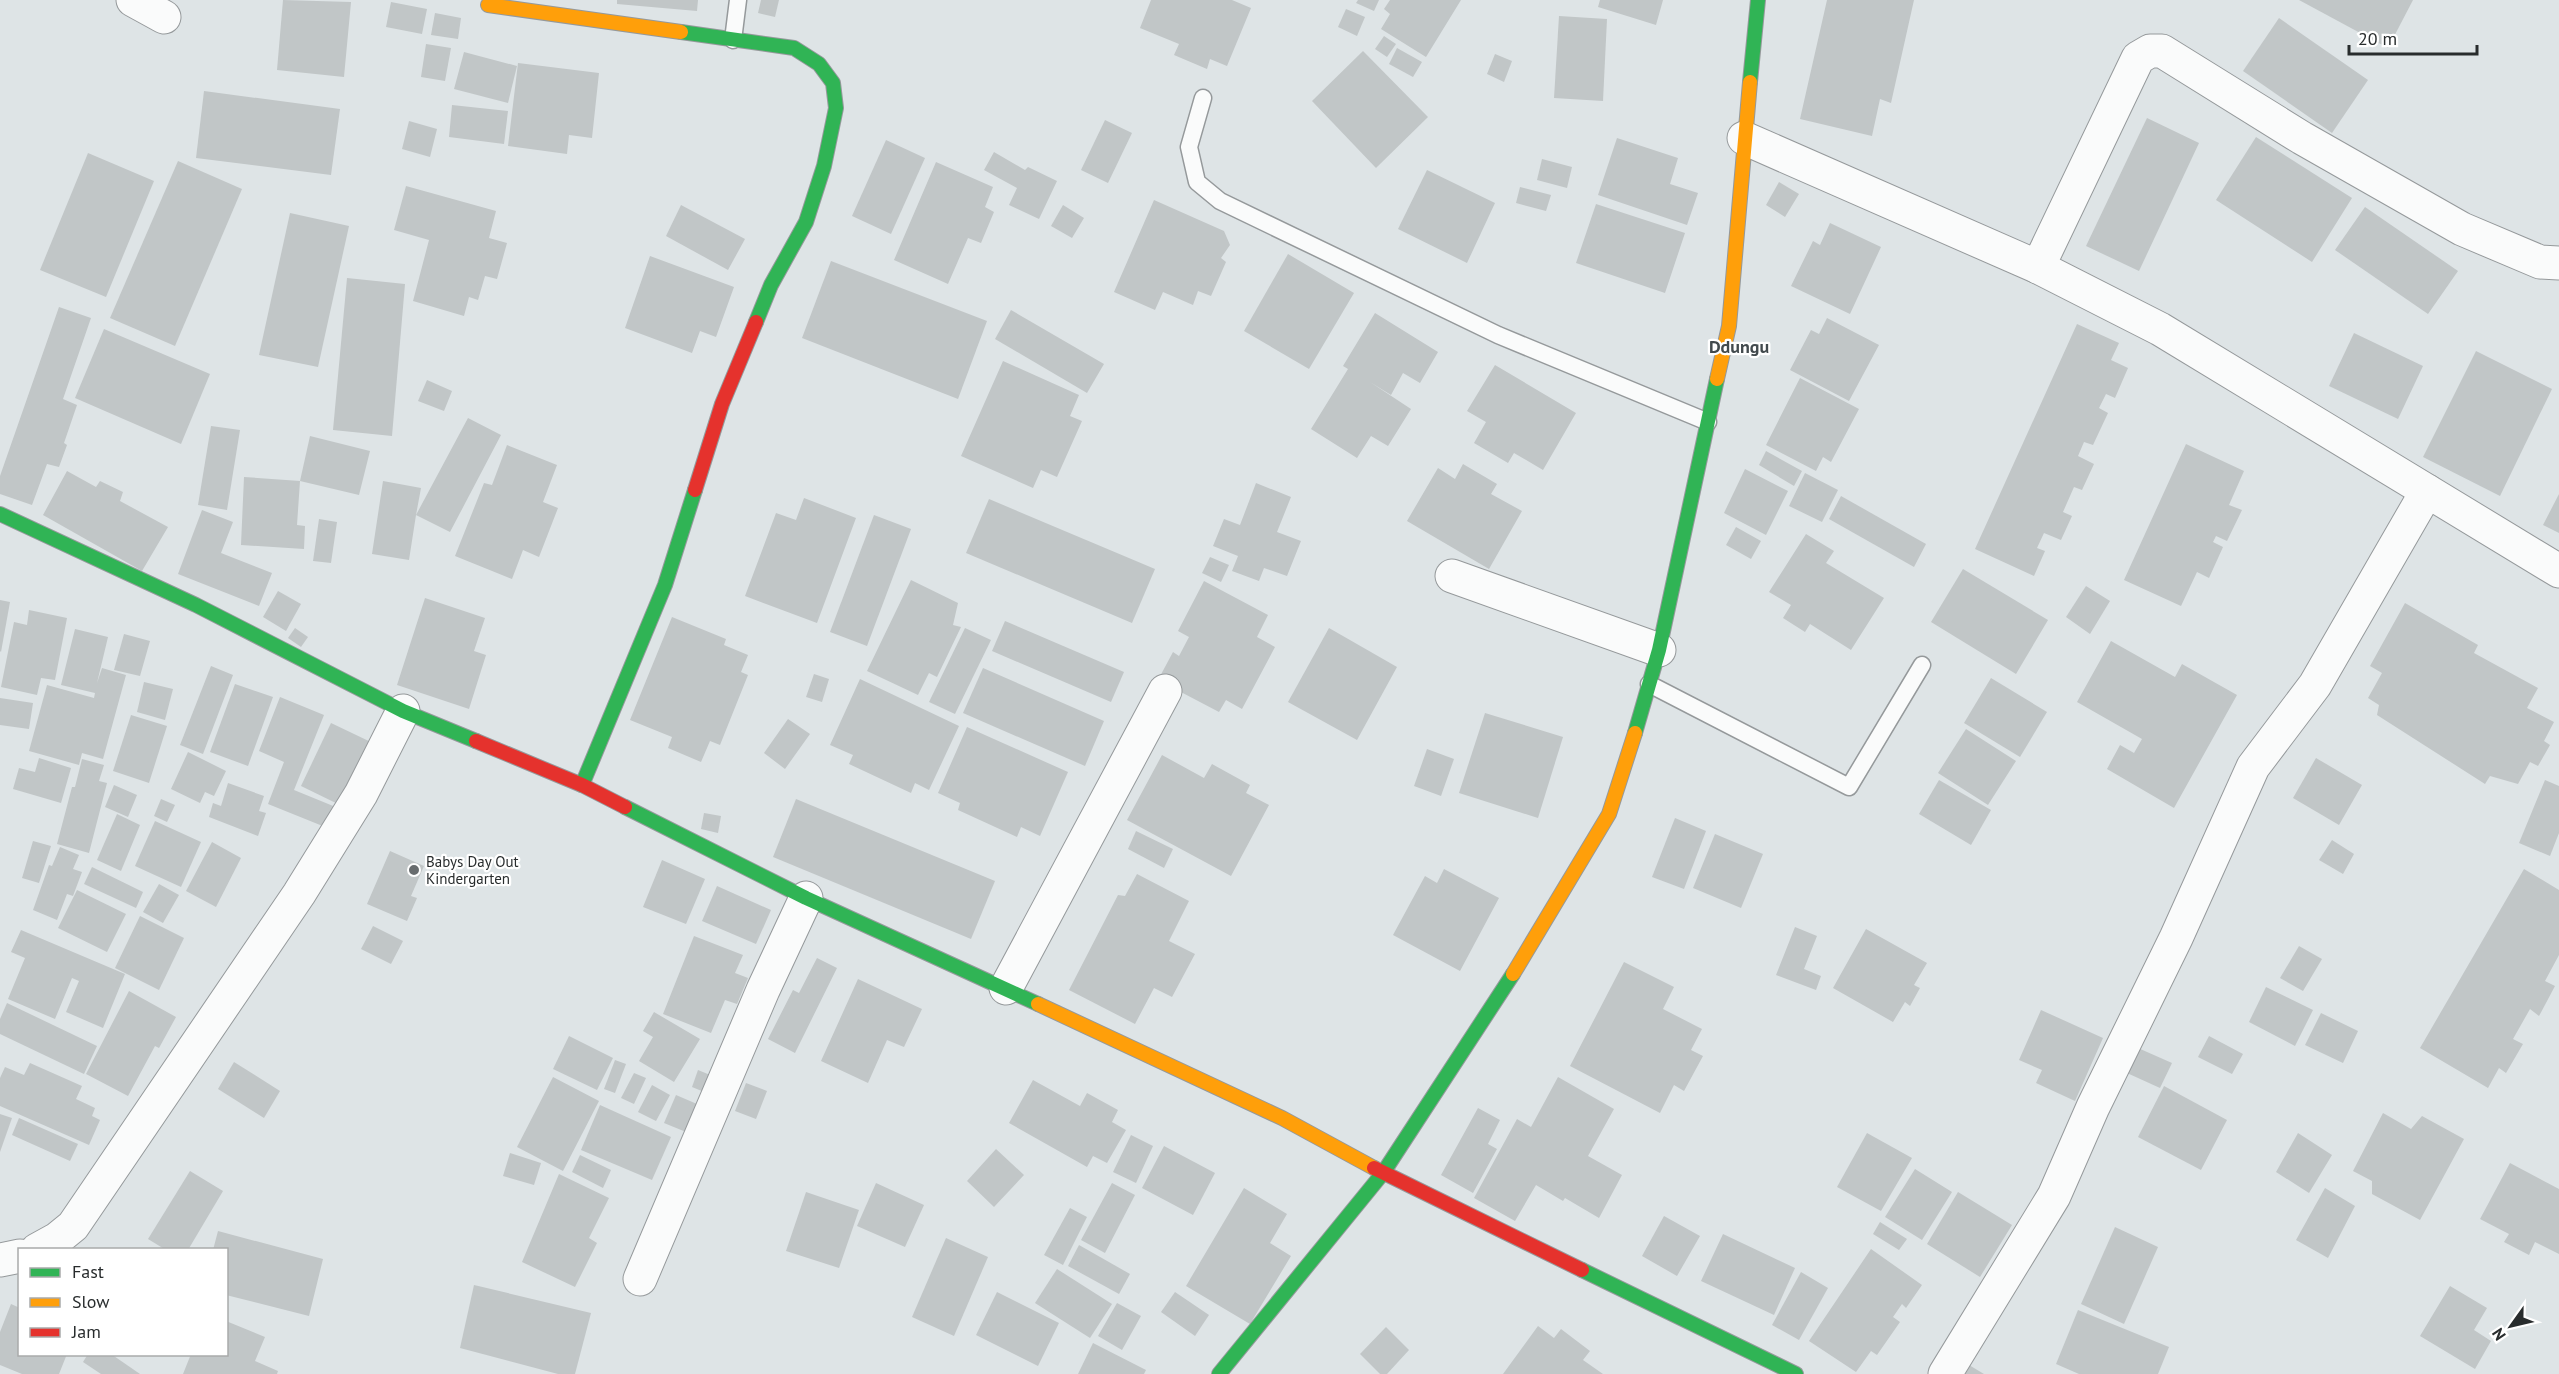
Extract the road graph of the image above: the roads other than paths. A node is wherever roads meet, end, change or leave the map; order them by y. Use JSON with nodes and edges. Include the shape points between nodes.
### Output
{"nodes":[{"id":1,"x":133,"y":0,"type":"edge"},
{"id":2,"x":738,"y":0,"type":"edge"},
{"id":3,"x":1758,"y":0,"type":"edge"},
{"id":4,"x":488,"y":5,"type":"dead end"},
{"id":5,"x":164,"y":17,"type":"dead end"},
{"id":6,"x":733,"y":40,"type":"junction"},
{"id":7,"x":1203,"y":98,"type":"dead end"},
{"id":8,"x":1744,"y":138,"type":"junction"},
{"id":9,"x":2559,"y":262,"type":"edge"},
{"id":10,"x":2037,"y":267,"type":"junction"},
{"id":11,"x":1708,"y":422,"type":"junction"},
{"id":12,"x":2427,"y":491,"type":"junction"},
{"id":13,"x":0,"y":513,"type":"edge"},
{"id":14,"x":2559,"y":571,"type":"edge"},
{"id":15,"x":1452,"y":576,"type":"dead end"},
{"id":16,"x":1659,"y":650,"type":"junction"},
{"id":17,"x":1922,"y":665,"type":"dead end"},
{"id":18,"x":1649,"y":684,"type":"junction"},
{"id":19,"x":1165,"y":691,"type":"dead end"},
{"id":20,"x":403,"y":711,"type":"junction"},
{"id":21,"x":582,"y":785,"type":"junction"},
{"id":22,"x":806,"y":898,"type":"junction"},
{"id":23,"x":1006,"y":988,"type":"junction"},
{"id":24,"x":1383,"y":1173,"type":"junction"},
{"id":25,"x":41,"y":1248,"type":"edge"},
{"id":26,"x":18,"y":1256,"type":"edge"},
{"id":27,"x":0,"y":1260,"type":"edge"},
{"id":28,"x":640,"y":1279,"type":"dead end"},
{"id":29,"x":1219,"y":1374,"type":"edge"},
{"id":30,"x":1796,"y":1374,"type":"edge"},
{"id":31,"x":1945,"y":1374,"type":"edge"}],
"edges":[{"from":1,"to":5,"type":"street"},
{"from":2,"to":6,"type":"lane"},
{"from":3,"to":8,"type":"street"},
{"from":4,"to":6,"type":"street"},
{"from":6,"to":21,"type":"street","via":[[794,48],[819,64],[833,83],[836,108],[824,166],[806,222],[771,285],[722,404],[665,585]]},
{"from":7,"to":11,"type":"lane","via":[[1189,147],[1197,182],[1220,201],[1498,335]]},
{"from":8,"to":10,"type":"street"},
{"from":8,"to":11,"type":"street","via":[[1729,326]]},
{"from":9,"to":10,"type":"street","via":[[2540,262],[2462,229],[2302,138],[2162,51],[2150,51],[2138,58]]},
{"from":10,"to":12,"type":"street","via":[[2160,329]]},
{"from":11,"to":16,"type":"street"},
{"from":12,"to":14,"type":"street"},
{"from":12,"to":31,"type":"street","via":[[2315,685],[2253,767],[2054,1196]]},
{"from":13,"to":20,"type":"street","via":[[196,605]]},
{"from":15,"to":16,"type":"street"},
{"from":16,"to":18,"type":"street"},
{"from":17,"to":18,"type":"lane","via":[[1849,787]]},
{"from":18,"to":24,"type":"street","via":[[1609,814],[1499,998]]},
{"from":19,"to":23,"type":"street"},
{"from":20,"to":21,"type":"street"},
{"from":20,"to":25,"type":"street","via":[[361,794],[299,894],[73,1226]]},
{"from":21,"to":22,"type":"street"},
{"from":22,"to":23,"type":"street"},
{"from":22,"to":28,"type":"street"},
{"from":23,"to":24,"type":"street","via":[[1282,1118]]},
{"from":24,"to":29,"type":"street"},
{"from":24,"to":30,"type":"street"},
{"from":26,"to":27,"type":"street"}]}
